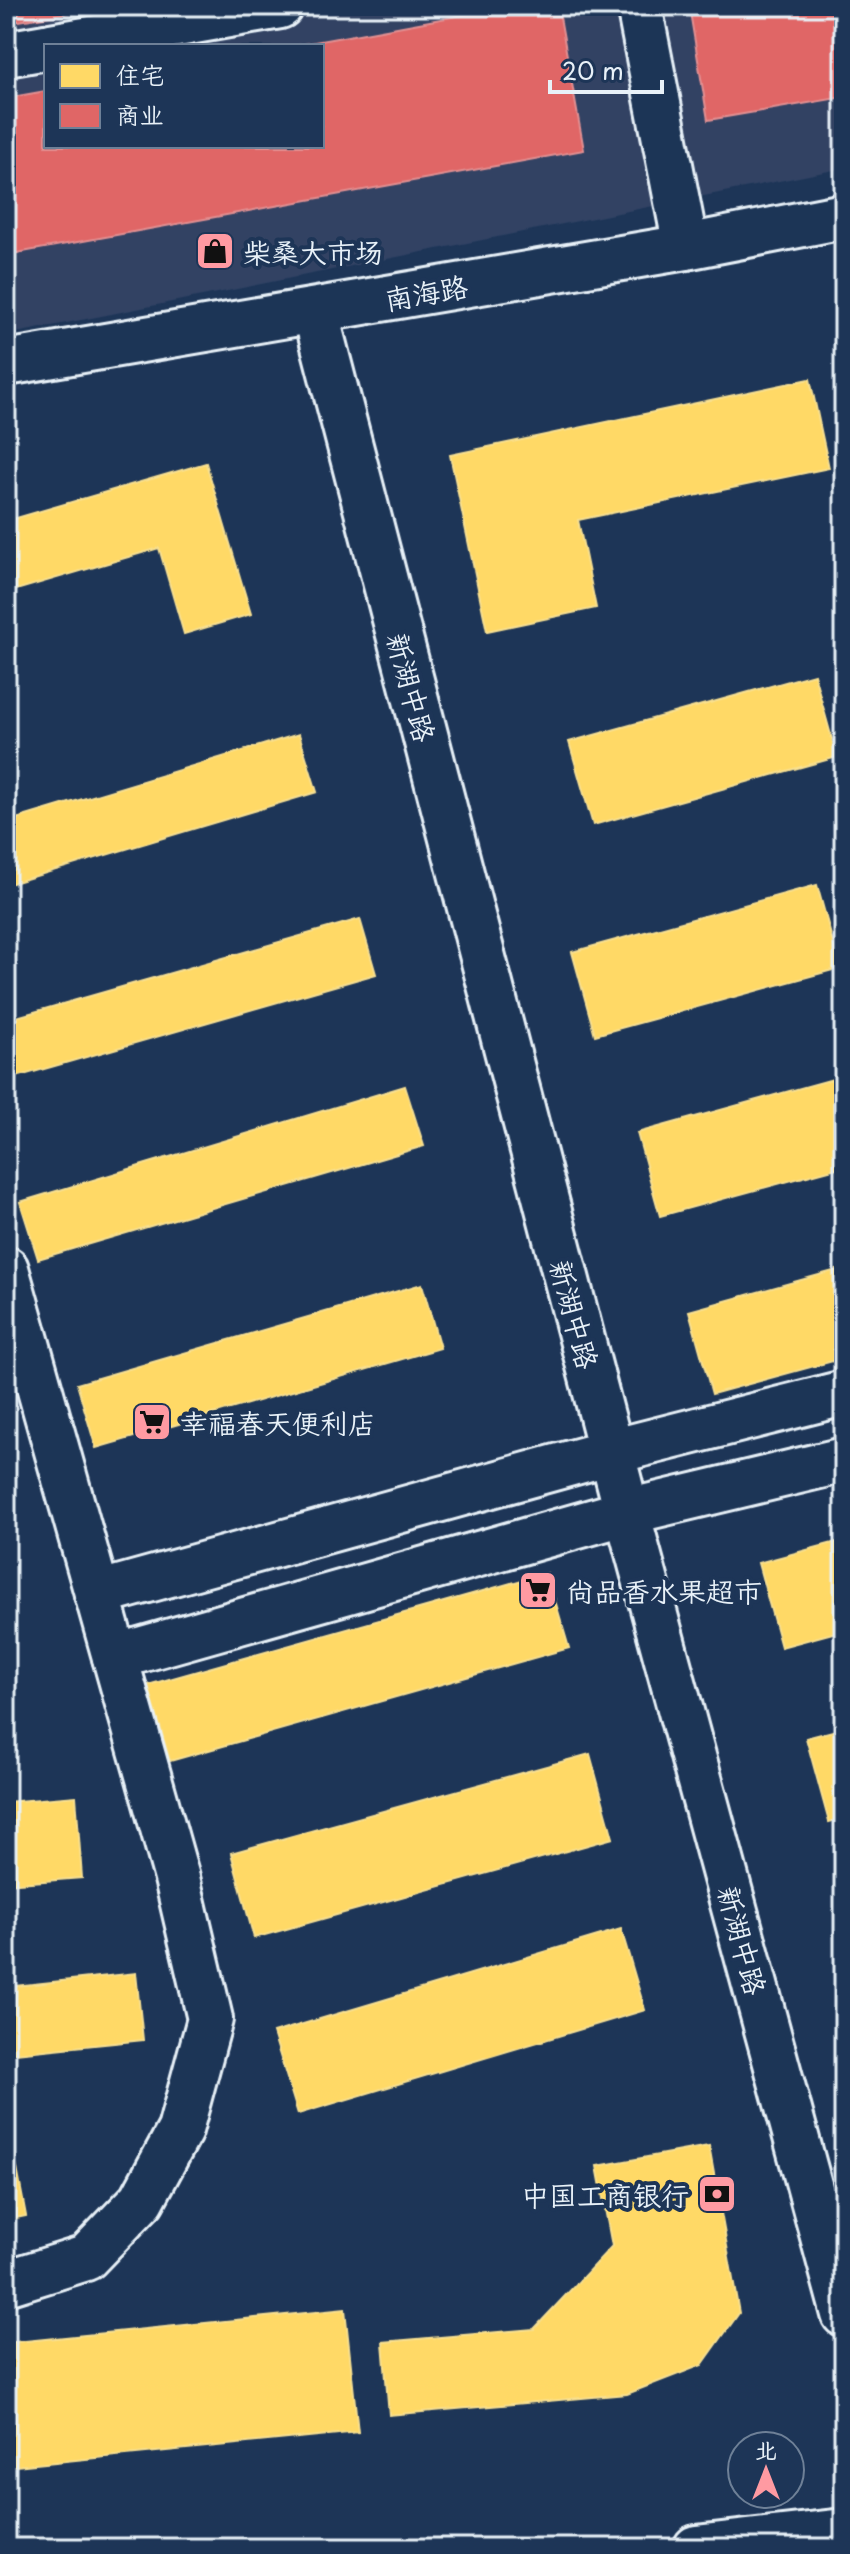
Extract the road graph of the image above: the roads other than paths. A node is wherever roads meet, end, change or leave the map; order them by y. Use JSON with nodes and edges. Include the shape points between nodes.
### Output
{"nodes":[{"id":1,"x":280,"y":6,"type":"edge"},
{"id":2,"x":639,"y":6,"type":"edge"},
{"id":3,"x":61,"y":44,"type":"edge"},
{"id":4,"x":44,"y":47,"type":"edge"},
{"id":5,"x":6,"y":54,"type":"edge"},
{"id":6,"x":844,"y":216,"type":"edge"},
{"id":7,"x":686,"y":247,"type":"junction"},
{"id":8,"x":315,"y":311,"type":"junction"},
{"id":9,"x":6,"y":363,"type":"edge"},
{"id":10,"x":6,"y":1269,"type":"edge"},
{"id":11,"x":844,"y":1393,"type":"edge"},
{"id":12,"x":606,"y":1453,"type":"junction"},
{"id":13,"x":844,"y":1460,"type":"edge"},
{"id":14,"x":622,"y":1514,"type":"junction"},
{"id":15,"x":97,"y":1594,"type":"junction"},
{"id":16,"x":115,"y":1657,"type":"junction"},
{"id":17,"x":6,"y":2283,"type":"edge"},
{"id":18,"x":844,"y":2314,"type":"edge"},
{"id":19,"x":844,"y":2322,"type":"edge"},
{"id":20,"x":844,"y":2531,"type":"edge"},
{"id":21,"x":696,"y":2548,"type":"edge"}],
"edges":[{"from":1,"to":3,"type":"street"},
{"from":2,"to":7,"type":"street"},
{"from":4,"to":5,"type":"street"},
{"from":6,"to":7,"type":"street","name":"南海路"},
{"from":7,"to":8,"type":"street","name":"南海路"},
{"from":8,"to":9,"type":"street","name":"南海路"},
{"from":8,"to":12,"type":"street","name":"新湖中路"},
{"from":10,"to":15,"type":"street"},
{"from":11,"to":12,"type":"street"},
{"from":12,"to":14,"type":"street","name":"新湖中路"},
{"from":12,"to":15,"type":"street"},
{"from":13,"to":14,"type":"street"},
{"from":14,"to":16,"type":"street"},
{"from":14,"to":18,"type":"street","name":"新湖中路"},
{"from":14,"to":19,"type":"street"},
{"from":15,"to":16,"type":"street"},
{"from":16,"to":17,"type":"street","via":[[210,2019],[180,2130],[142,2200],[86,2258]]},
{"from":20,"to":21,"type":"street"}]}
